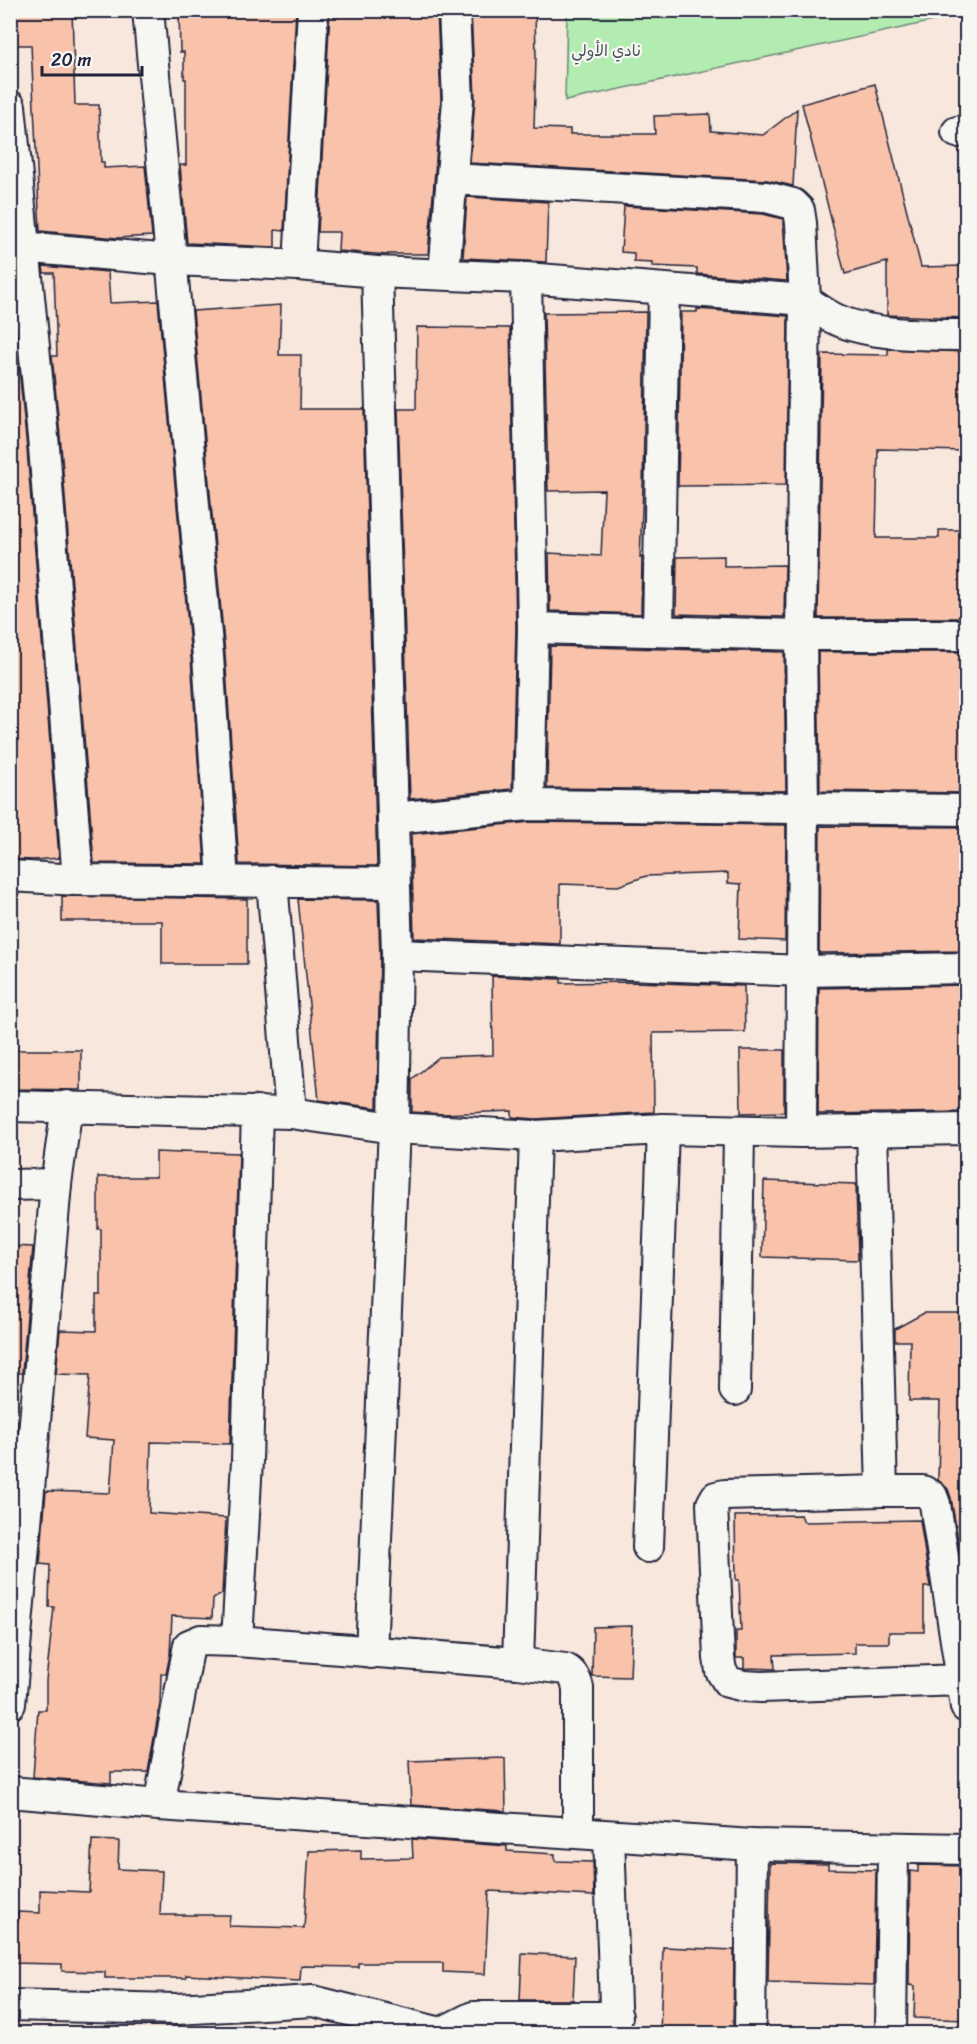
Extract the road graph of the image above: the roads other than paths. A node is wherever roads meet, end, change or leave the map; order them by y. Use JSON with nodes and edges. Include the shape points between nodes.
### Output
{"nodes":[{"id":1,"x":148,"y":10,"type":"edge"},
{"id":2,"x":313,"y":10,"type":"edge"},
{"id":3,"x":454,"y":10,"type":"edge"},
{"id":4,"x":10,"y":106,"type":"edge"},
{"id":5,"x":453,"y":179,"type":"junction"},
{"id":6,"x":17,"y":247,"type":"edge"},
{"id":7,"x":171,"y":260,"type":"junction"},
{"id":8,"x":299,"y":265,"type":"junction"},
{"id":9,"x":377,"y":272,"type":"junction"},
{"id":10,"x":444,"y":274,"type":"junction"},
{"id":11,"x":526,"y":278,"type":"junction"},
{"id":12,"x":664,"y":290,"type":"junction"},
{"id":13,"x":805,"y":300,"type":"junction"},
{"id":14,"x":966,"y":335,"type":"edge"},
{"id":15,"x":533,"y":628,"type":"junction"},
{"id":16,"x":658,"y":631,"type":"junction"},
{"id":17,"x":801,"y":635,"type":"junction"},
{"id":18,"x":966,"y":635,"type":"edge"},
{"id":19,"x":529,"y":805,"type":"junction"},
{"id":20,"x":803,"y":807,"type":"junction"},
{"id":21,"x":966,"y":810,"type":"edge"},
{"id":22,"x":393,"y":818,"type":"junction"},
{"id":23,"x":10,"y":876,"type":"edge"},
{"id":24,"x":78,"y":880,"type":"junction"},
{"id":25,"x":223,"y":880,"type":"junction"},
{"id":26,"x":272,"y":881,"type":"junction"},
{"id":27,"x":394,"y":883,"type":"junction"},
{"id":28,"x":397,"y":955,"type":"junction"},
{"id":29,"x":966,"y":968,"type":"edge"},
{"id":30,"x":803,"y":971,"type":"junction"},
{"id":31,"x":10,"y":1106,"type":"edge"},
{"id":32,"x":67,"y":1107,"type":"junction"},
{"id":33,"x":257,"y":1111,"type":"junction"},
{"id":34,"x":291,"y":1113,"type":"junction"},
{"id":35,"x":394,"y":1128,"type":"junction"},
{"id":36,"x":663,"y":1129,"type":"junction"},
{"id":37,"x":966,"y":1129,"type":"edge"},
{"id":38,"x":872,"y":1130,"type":"junction"},
{"id":39,"x":739,"y":1132,"type":"junction"},
{"id":40,"x":801,"y":1132,"type":"junction"},
{"id":41,"x":535,"y":1136,"type":"junction"},
{"id":42,"x":56,"y":1184,"type":"junction"},
{"id":43,"x":10,"y":1185,"type":"edge"},
{"id":44,"x":735,"y":1389,"type":"dead end"},
{"id":45,"x":882,"y":1491,"type":"junction"},
{"id":46,"x":648,"y":1547,"type":"dead end"},
{"id":47,"x":237,"y":1641,"type":"junction"},
{"id":48,"x":371,"y":1653,"type":"junction"},
{"id":49,"x":518,"y":1663,"type":"junction"},
{"id":50,"x":964,"y":1693,"type":"edge"},
{"id":51,"x":10,"y":1704,"type":"edge"},
{"id":52,"x":10,"y":1792,"type":"edge"},
{"id":53,"x":159,"y":1805,"type":"junction"},
{"id":54,"x":578,"y":1833,"type":"junction"},
{"id":55,"x":609,"y":1836,"type":"junction"},
{"id":56,"x":752,"y":1845,"type":"junction"},
{"id":57,"x":893,"y":1848,"type":"junction"},
{"id":58,"x":966,"y":1849,"type":"edge"},
{"id":59,"x":10,"y":2005,"type":"edge"},
{"id":60,"x":176,"y":2021,"type":"edge"},
{"id":61,"x":617,"y":2025,"type":"edge"},
{"id":62,"x":441,"y":2033,"type":"edge"},
{"id":63,"x":750,"y":2034,"type":"edge"},
{"id":64,"x":891,"y":2034,"type":"edge"}],
"edges":[{"from":1,"to":7,"type":"street"},
{"from":2,"to":8,"type":"street"},
{"from":3,"to":5,"type":"street","via":[[458,100]]},
{"from":4,"to":6,"type":"street"},
{"from":5,"to":10,"type":"street"},
{"from":5,"to":13,"type":"street","via":[[766,197],[794,204],[801,223]]},
{"from":6,"to":7,"type":"street"},
{"from":6,"to":24,"type":"street","via":[[44,447]]},
{"from":7,"to":8,"type":"street"},
{"from":7,"to":25,"type":"street","via":[[208,656]]},
{"from":8,"to":9,"type":"street"},
{"from":9,"to":10,"type":"street"},
{"from":9,"to":22,"type":"street"},
{"from":10,"to":11,"type":"street"},
{"from":11,"to":12,"type":"street"},
{"from":11,"to":15,"type":"street"},
{"from":12,"to":13,"type":"street"},
{"from":12,"to":16,"type":"street"},
{"from":13,"to":14,"type":"street","via":[[834,319],[867,329]]},
{"from":13,"to":17,"type":"street"},
{"from":15,"to":16,"type":"street"},
{"from":15,"to":19,"type":"street"},
{"from":16,"to":17,"type":"street"},
{"from":17,"to":18,"type":"street"},
{"from":17,"to":20,"type":"street"},
{"from":19,"to":20,"type":"street"},
{"from":19,"to":22,"type":"street"},
{"from":20,"to":21,"type":"street"},
{"from":20,"to":30,"type":"street"},
{"from":22,"to":27,"type":"street"},
{"from":23,"to":24,"type":"street"},
{"from":24,"to":25,"type":"street"},
{"from":25,"to":26,"type":"street"},
{"from":26,"to":27,"type":"street"},
{"from":26,"to":34,"type":"street"},
{"from":27,"to":28,"type":"street"},
{"from":28,"to":30,"type":"street"},
{"from":28,"to":35,"type":"street"},
{"from":29,"to":30,"type":"street"},
{"from":30,"to":40,"type":"street"},
{"from":31,"to":32,"type":"street"},
{"from":32,"to":33,"type":"street"},
{"from":32,"to":42,"type":"street"},
{"from":33,"to":34,"type":"street"},
{"from":33,"to":47,"type":"street","via":[[247,1461]]},
{"from":34,"to":35,"type":"street"},
{"from":35,"to":41,"type":"street"},
{"from":35,"to":48,"type":"street"},
{"from":36,"to":39,"type":"street"},
{"from":36,"to":41,"type":"street"},
{"from":36,"to":46,"type":"street"},
{"from":37,"to":38,"type":"street"},
{"from":38,"to":40,"type":"street"},
{"from":38,"to":45,"type":"street"},
{"from":39,"to":40,"type":"street"},
{"from":39,"to":44,"type":"street"},
{"from":41,"to":49,"type":"street"},
{"from":42,"to":43,"type":"street"},
{"from":42,"to":51,"type":"street"},
{"from":45,"to":50,"type":"street","via":[[923,1491],[932,1496]]},
{"from":45,"to":50,"type":"street","via":[[716,1497],[712,1504],[721,1671],[728,1682],[744,1686]]},
{"from":47,"to":48,"type":"street"},
{"from":47,"to":53,"type":"street","via":[[189,1645]]},
{"from":48,"to":49,"type":"street"},
{"from":49,"to":54,"type":"street","via":[[565,1669],[577,1681]]},
{"from":52,"to":53,"type":"street"},
{"from":53,"to":54,"type":"street"},
{"from":54,"to":55,"type":"street"},
{"from":55,"to":56,"type":"street"},
{"from":55,"to":61,"type":"street"},
{"from":56,"to":57,"type":"street"},
{"from":56,"to":63,"type":"street"},
{"from":57,"to":58,"type":"street"},
{"from":57,"to":64,"type":"street"},
{"from":59,"to":60,"type":"street"},
{"from":60,"to":62,"type":"street","via":[[313,2001]]},
{"from":61,"to":62,"type":"street","via":[[473,2017]]}]}
